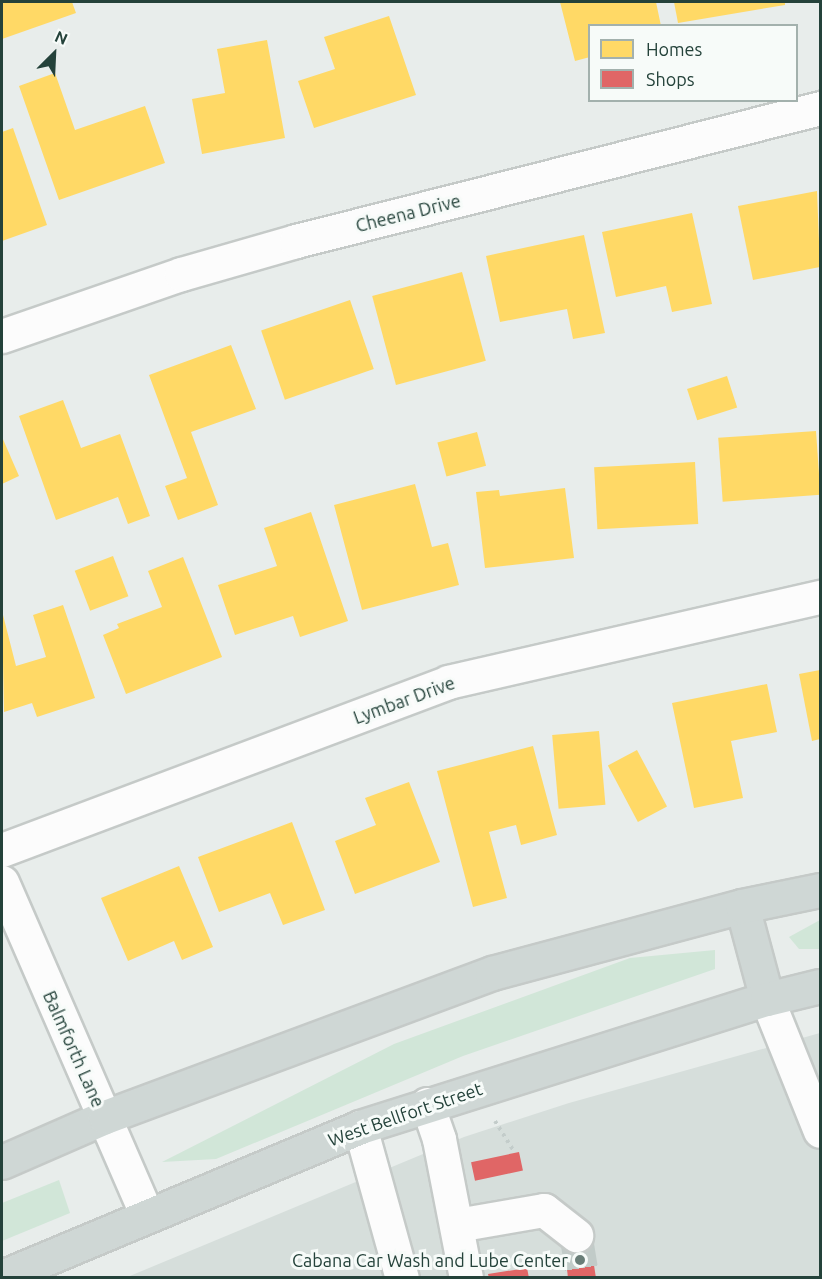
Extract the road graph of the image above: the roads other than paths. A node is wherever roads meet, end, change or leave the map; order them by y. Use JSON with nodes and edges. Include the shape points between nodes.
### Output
{"nodes":[{"id":1,"x":820,"y":108,"type":"edge"},
{"id":2,"x":2,"y":336,"type":"edge"},
{"id":3,"x":820,"y":597,"type":"edge"},
{"id":4,"x":2,"y":850,"type":"edge"},
{"id":5,"x":2,"y":882,"type":"edge"},
{"id":6,"x":820,"y":890,"type":"edge"},
{"id":7,"x":742,"y":906,"type":"junction"},
{"id":8,"x":820,"y":987,"type":"edge"},
{"id":9,"x":767,"y":999,"type":"junction"},
{"id":10,"x":427,"y":1104,"type":"junction"},
{"id":11,"x":818,"y":1113,"type":"edge"},
{"id":12,"x":105,"y":1117,"type":"junction"},
{"id":13,"x":360,"y":1127,"type":"junction"},
{"id":14,"x":2,"y":1162,"type":"edge"},
{"id":15,"x":147,"y":1215,"type":"junction"},
{"id":16,"x":457,"y":1225,"type":"junction"},
{"id":17,"x":576,"y":1235,"type":"tunnel mouth"},
{"id":18,"x":2,"y":1277,"type":"edge"},
{"id":19,"x":402,"y":1278,"type":"edge"},
{"id":20,"x":466,"y":1278,"type":"edge"}],
"edges":[{"from":1,"to":2,"type":"street","name":"Cheena Drive","via":[[296,241],[181,274]]},
{"from":3,"to":4,"type":"street","name":"Lymbar Drive","via":[[448,682]]},
{"from":5,"to":12,"type":"street","name":"Balmforth Lane"},
{"from":6,"to":7,"type":"main road"},
{"from":7,"to":9,"type":"main road"},
{"from":7,"to":12,"type":"main road","via":[[492,973]]},
{"from":8,"to":9,"type":"main road","name":"West Bellfort Street"},
{"from":9,"to":10,"type":"main road","name":"West Bellfort Street"},
{"from":9,"to":11,"type":"street"},
{"from":10,"to":13,"type":"main road","name":"West Bellfort Street"},
{"from":10,"to":16,"type":"street"},
{"from":12,"to":14,"type":"main road"},
{"from":12,"to":15,"type":"street","name":"Balmforth Lane"},
{"from":13,"to":15,"type":"main road","name":"West Bellfort Street"},
{"from":13,"to":19,"type":"street"},
{"from":15,"to":18,"type":"main road","name":"West Bellfort Street"},
{"from":16,"to":17,"type":"street","via":[[544,1210]]},
{"from":16,"to":20,"type":"street"}]}
